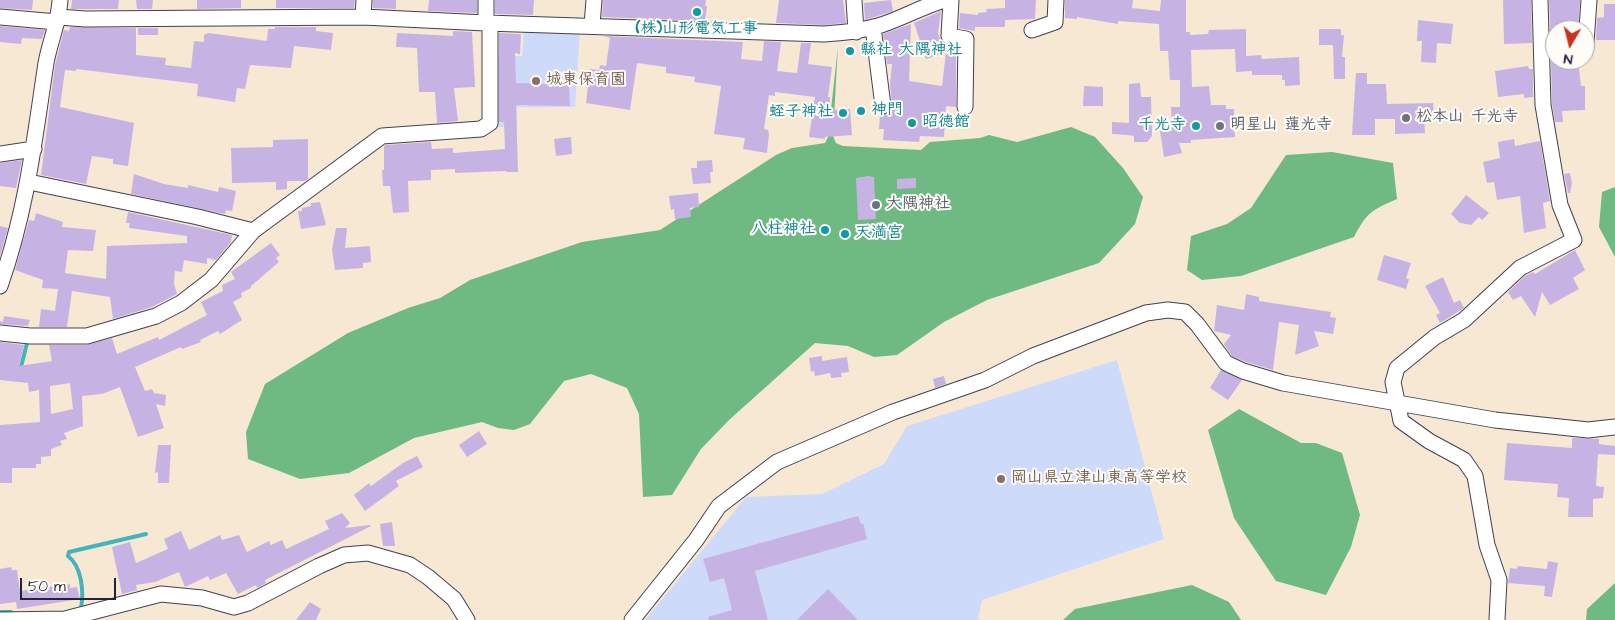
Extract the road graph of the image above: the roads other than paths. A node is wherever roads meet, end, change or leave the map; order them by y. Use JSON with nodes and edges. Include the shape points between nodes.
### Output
{"nodes":[{"id":1,"x":60,"y":0,"type":"edge"},
{"id":2,"x":364,"y":0,"type":"edge"},
{"id":3,"x":486,"y":0,"type":"edge"},
{"id":4,"x":594,"y":0,"type":"edge"},
{"id":5,"x":854,"y":0,"type":"edge"},
{"id":6,"x":944,"y":0,"type":"edge"},
{"id":7,"x":951,"y":0,"type":"edge"},
{"id":8,"x":1056,"y":0,"type":"edge"},
{"id":9,"x":1540,"y":0,"type":"edge"},
{"id":10,"x":1589,"y":0,"type":"edge"},
{"id":11,"x":0,"y":17,"type":"edge"},
{"id":12,"x":363,"y":17,"type":"junction"},
{"id":13,"x":58,"y":19,"type":"junction"},
{"id":14,"x":1588,"y":20,"type":"edge"},
{"id":15,"x":488,"y":23,"type":"junction"},
{"id":16,"x":592,"y":25,"type":"junction"},
{"id":17,"x":873,"y":27,"type":"junction"},
{"id":18,"x":1032,"y":30,"type":"dead end"},
{"id":19,"x":856,"y":32,"type":"junction"},
{"id":20,"x":883,"y":106,"type":"dead end"},
{"id":21,"x":965,"y":107,"type":"dead end"},
{"id":22,"x":34,"y":149,"type":"junction"},
{"id":23,"x":0,"y":154,"type":"edge"},
{"id":24,"x":29,"y":182,"type":"junction"},
{"id":25,"x":253,"y":231,"type":"junction"},
{"id":26,"x":0,"y":286,"type":"edge"},
{"id":27,"x":0,"y":333,"type":"edge"},
{"id":28,"x":1396,"y":402,"type":"junction"},
{"id":29,"x":1615,"y":427,"type":"edge"},
{"id":30,"x":0,"y":620,"type":"edge"},
{"id":31,"x":467,"y":620,"type":"edge"},
{"id":32,"x":632,"y":620,"type":"edge"},
{"id":33,"x":1497,"y":620,"type":"edge"}],
"edges":[{"from":1,"to":13,"type":"street"},
{"from":2,"to":12,"type":"street"},
{"from":3,"to":15,"type":"street"},
{"from":4,"to":16,"type":"street"},
{"from":5,"to":19,"type":"street"},
{"from":6,"to":17,"type":"street"},
{"from":7,"to":21,"type":"street","via":[[949,36],[966,39]]},
{"from":8,"to":18,"type":"street","via":[[1055,22]]},
{"from":9,"to":28,"type":"street","via":[[1543,105],[1560,205],[1574,240],[1520,268],[1469,316],[1435,337],[1397,368],[1393,382]]},
{"from":10,"to":14,"type":"street"},
{"from":11,"to":13,"type":"street"},
{"from":12,"to":13,"type":"street"},
{"from":12,"to":15,"type":"street"},
{"from":13,"to":22,"type":"street","via":[[47,60]]},
{"from":15,"to":16,"type":"street"},
{"from":15,"to":25,"type":"street","via":[[490,123],[481,129],[382,136]]},
{"from":16,"to":19,"type":"street","via":[[796,34]]},
{"from":17,"to":19,"type":"street"},
{"from":17,"to":20,"type":"street"},
{"from":22,"to":23,"type":"street"},
{"from":22,"to":24,"type":"street"},
{"from":24,"to":25,"type":"street"},
{"from":24,"to":26,"type":"street","via":[[18,232]]},
{"from":25,"to":27,"type":"street","via":[[211,280],[181,303],[156,316],[88,336]]},
{"from":28,"to":29,"type":"street","via":[[1561,428]]},
{"from":28,"to":32,"type":"street","via":[[1283,383],[1243,371],[1226,364],[1197,324],[1184,312],[1146,313],[1033,356],[985,380],[893,412],[777,462],[719,506]]},
{"from":28,"to":33,"type":"street","via":[[1401,421],[1407,427],[1464,460],[1475,476],[1487,545],[1499,580]]},
{"from":30,"to":31,"type":"street","via":[[65,619],[162,594],[195,597],[234,607],[248,603],[318,566],[344,556],[368,553],[410,565],[428,576],[454,599]]}]}
